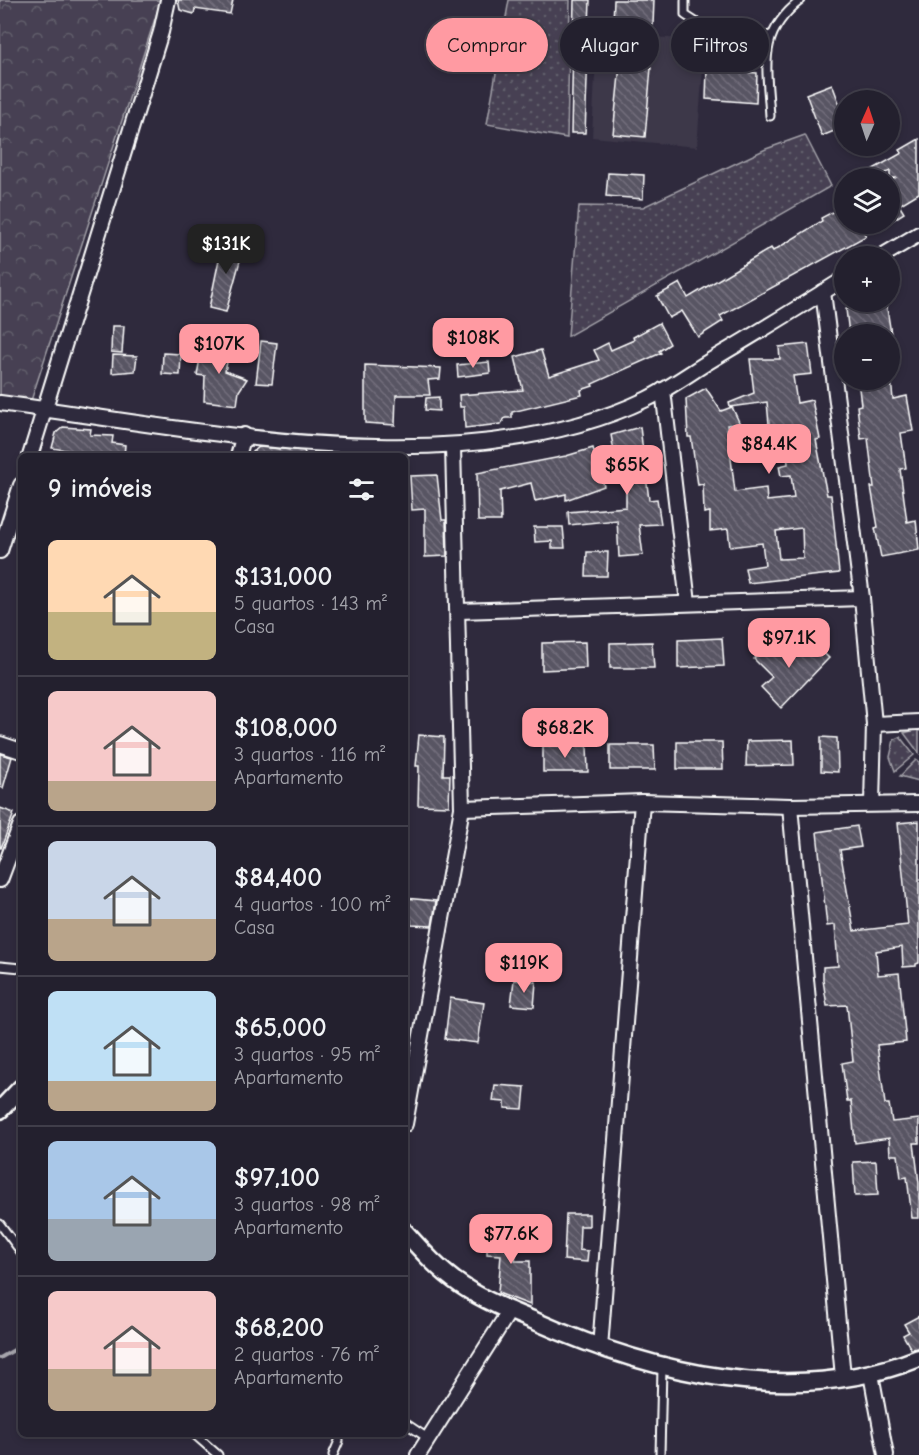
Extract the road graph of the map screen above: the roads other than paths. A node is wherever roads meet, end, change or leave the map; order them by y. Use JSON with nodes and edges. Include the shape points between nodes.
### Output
{"nodes":[{"id":1,"x":168,"y":0,"type":"edge"},
{"id":2,"x":685,"y":0,"type":"edge"},
{"id":3,"x":801,"y":0,"type":"edge"},
{"id":4,"x":770,"y":35,"type":"junction"},
{"id":5,"x":770,"y":116,"type":"dead end"},
{"id":6,"x":919,"y":234,"type":"edge"},
{"id":7,"x":899,"y":246,"type":"edge"},
{"id":8,"x":834,"y":285,"type":"edge"},
{"id":9,"x":823,"y":292,"type":"junction"},
{"id":10,"x":663,"y":390,"type":"junction"},
{"id":11,"x":0,"y":403,"type":"edge"},
{"id":12,"x":45,"y":409,"type":"junction"},
{"id":13,"x":244,"y":435,"type":"junction"},
{"id":14,"x":453,"y":446,"type":"junction"},
{"id":15,"x":31,"y":453,"type":"edge"},
{"id":16,"x":239,"y":453,"type":"edge"},
{"id":17,"x":18,"y":494,"type":"edge"},
{"id":18,"x":0,"y":551,"type":"edge"},
{"id":19,"x":862,"y":598,"type":"junction"},
{"id":20,"x":688,"y":603,"type":"junction"},
{"id":21,"x":459,"y":610,"type":"junction"},
{"id":22,"x":919,"y":722,"type":"edge"},
{"id":23,"x":874,"y":724,"type":"junction"},
{"id":24,"x":0,"y":744,"type":"edge"},
{"id":25,"x":18,"y":750,"type":"edge"},
{"id":26,"x":642,"y":802,"type":"junction"},
{"id":27,"x":872,"y":804,"type":"junction"},
{"id":28,"x":919,"y":804,"type":"edge"},
{"id":29,"x":790,"y":806,"type":"junction"},
{"id":30,"x":462,"y":808,"type":"junction"},
{"id":31,"x":18,"y":832,"type":"edge"},
{"id":32,"x":0,"y":880,"type":"edge"},
{"id":33,"x":0,"y":966,"type":"edge"},
{"id":34,"x":18,"y":968,"type":"edge"},
{"id":35,"x":18,"y":1091,"type":"edge"},
{"id":36,"x":408,"y":1107,"type":"edge"},
{"id":37,"x":0,"y":1110,"type":"edge"},
{"id":38,"x":0,"y":1224,"type":"edge"},
{"id":39,"x":408,"y":1235,"type":"edge"},
{"id":40,"x":18,"y":1248,"type":"edge"},
{"id":41,"x":510,"y":1310,"type":"junction"},
{"id":42,"x":600,"y":1348,"type":"junction"},
{"id":43,"x":919,"y":1358,"type":"edge"},
{"id":44,"x":662,"y":1367,"type":"junction"},
{"id":45,"x":871,"y":1374,"type":"junction"},
{"id":46,"x":843,"y":1377,"type":"junction"},
{"id":47,"x":408,"y":1425,"type":"edge"},
{"id":48,"x":197,"y":1437,"type":"edge"},
{"id":49,"x":429,"y":1439,"type":"junction"},
{"id":50,"x":339,"y":1441,"type":"dead end"},
{"id":51,"x":218,"y":1455,"type":"edge"},
{"id":52,"x":333,"y":1455,"type":"edge"},
{"id":53,"x":418,"y":1455,"type":"edge"},
{"id":54,"x":660,"y":1455,"type":"edge"},
{"id":55,"x":886,"y":1455,"type":"edge"}],
"edges":[{"from":1,"to":12,"type":"street"},
{"from":2,"to":4,"type":"lane","via":[[685,15],[716,34],[742,44]]},
{"from":3,"to":4,"type":"lane","via":[[782,14]]},
{"from":4,"to":5,"type":"lane"},
{"from":6,"to":7,"type":"street"},
{"from":8,"to":9,"type":"street"},
{"from":9,"to":10,"type":"street"},
{"from":9,"to":19,"type":"street"},
{"from":10,"to":14,"type":"street","via":[[574,425],[511,439]]},
{"from":10,"to":20,"type":"street"},
{"from":11,"to":12,"type":"street"},
{"from":12,"to":13,"type":"street"},
{"from":12,"to":15,"type":"street"},
{"from":13,"to":14,"type":"street","via":[[383,447]]},
{"from":13,"to":16,"type":"street"},
{"from":14,"to":21,"type":"street"},
{"from":17,"to":18,"type":"street"},
{"from":19,"to":20,"type":"street"},
{"from":19,"to":23,"type":"street"},
{"from":20,"to":21,"type":"street"},
{"from":21,"to":30,"type":"street"},
{"from":22,"to":23,"type":"street"},
{"from":23,"to":27,"type":"street"},
{"from":24,"to":25,"type":"street"},
{"from":26,"to":29,"type":"street"},
{"from":26,"to":30,"type":"street"},
{"from":26,"to":42,"type":"street"},
{"from":27,"to":28,"type":"street"},
{"from":27,"to":29,"type":"street"},
{"from":29,"to":46,"type":"street"},
{"from":30,"to":36,"type":"street"},
{"from":31,"to":32,"type":"street"},
{"from":33,"to":34,"type":"lane"},
{"from":35,"to":37,"type":"street"},
{"from":38,"to":40,"type":"lane"},
{"from":39,"to":41,"type":"street","via":[[462,1286]]},
{"from":41,"to":42,"type":"street"},
{"from":41,"to":49,"type":"street"},
{"from":42,"to":44,"type":"street"},
{"from":43,"to":45,"type":"street"},
{"from":44,"to":46,"type":"street","via":[[784,1383]]},
{"from":44,"to":54,"type":"lane"},
{"from":45,"to":46,"type":"street"},
{"from":45,"to":55,"type":"street"},
{"from":47,"to":49,"type":"lane"},
{"from":48,"to":51,"type":"lane"},
{"from":49,"to":53,"type":"street"},
{"from":50,"to":52,"type":"lane"}]}
